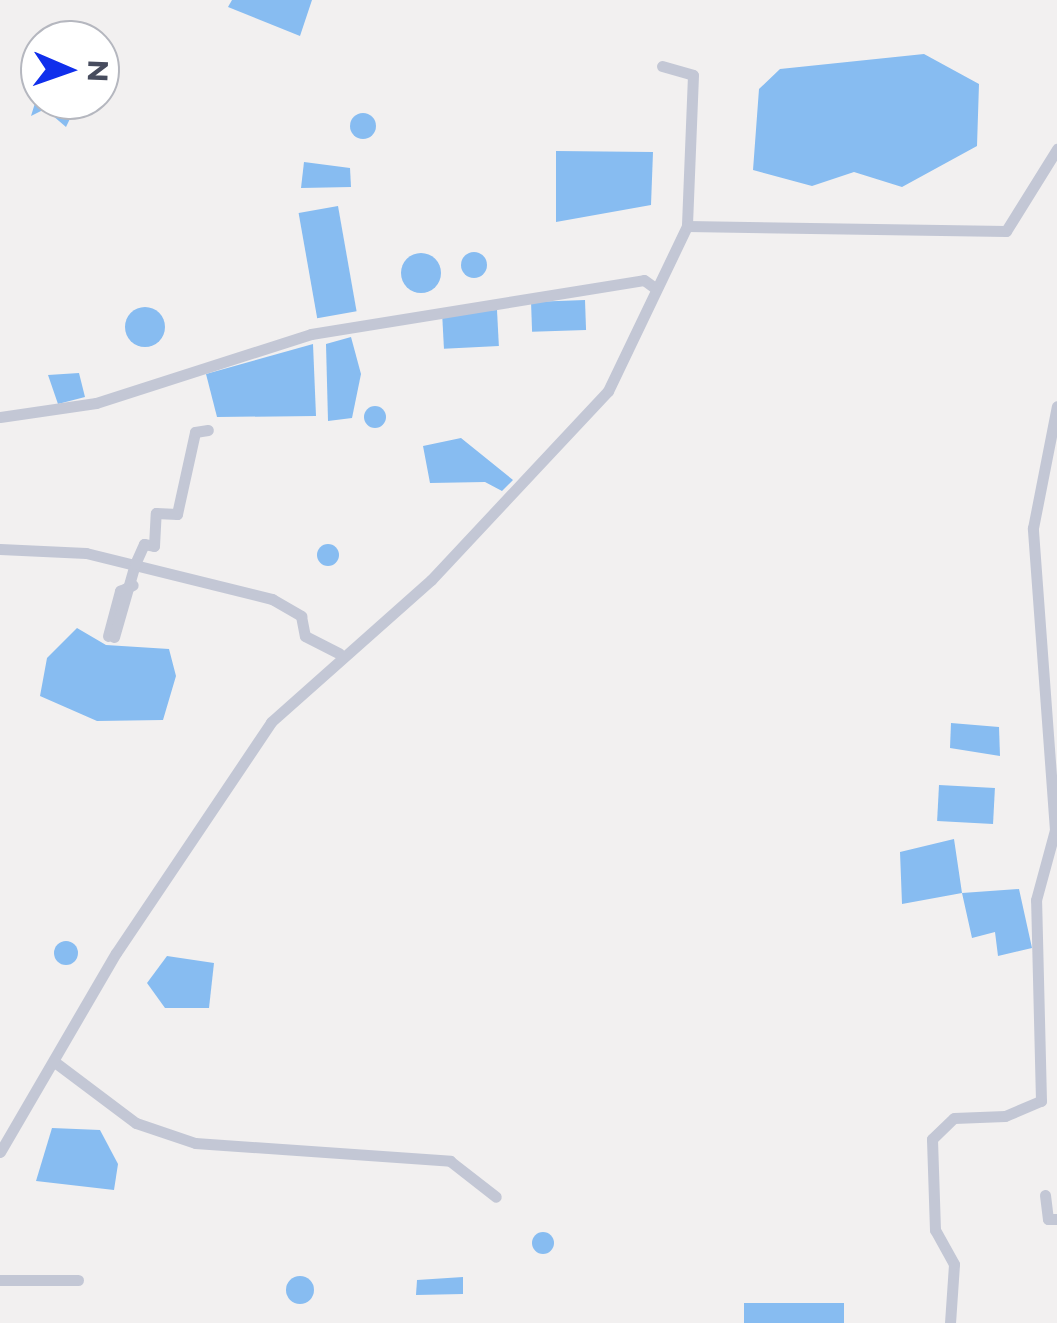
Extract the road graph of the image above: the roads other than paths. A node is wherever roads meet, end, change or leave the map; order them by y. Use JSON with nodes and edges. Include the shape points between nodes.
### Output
{"nodes":[{"id":1,"x":662,"y":66,"type":"dead end"},
{"id":2,"x":1057,"y":149,"type":"edge"},
{"id":3,"x":687,"y":226,"type":"junction"},
{"id":4,"x":654,"y":288,"type":"junction"},
{"id":5,"x":1057,"y":406,"type":"edge"},
{"id":6,"x":0,"y":417,"type":"edge"},
{"id":7,"x":208,"y":430,"type":"dead end"},
{"id":8,"x":0,"y":549,"type":"edge"},
{"id":9,"x":136,"y":564,"type":"junction"},
{"id":10,"x":111,"y":636,"type":"dead end"},
{"id":11,"x":340,"y":653,"type":"junction"},
{"id":12,"x":56,"y":1063,"type":"junction"},
{"id":13,"x":1041,"y":1100,"type":"junction"},
{"id":14,"x":1057,"y":1105,"type":"edge"},
{"id":15,"x":0,"y":1152,"type":"edge"},
{"id":16,"x":1045,"y":1196,"type":"dead end"},
{"id":17,"x":496,"y":1198,"type":"dead end"},
{"id":18,"x":1057,"y":1219,"type":"edge"},
{"id":19,"x":0,"y":1280,"type":"edge"},
{"id":20,"x":78,"y":1280,"type":"dead end"},
{"id":21,"x":950,"y":1323,"type":"edge"}],
"edges":[{"from":1,"to":3,"type":"street","via":[[693,76]]},
{"from":2,"to":3,"type":"street","via":[[1006,232]]},
{"from":3,"to":4,"type":"street"},
{"from":4,"to":6,"type":"street","via":[[644,280],[311,334],[96,402]]},
{"from":4,"to":11,"type":"street","via":[[608,390],[556,451],[431,580]]},
{"from":5,"to":13,"type":"street","via":[[1033,528],[1055,830],[1036,900]]},
{"from":7,"to":9,"type":"street","via":[[195,432],[177,514],[156,513],[154,546],[144,544]]},
{"from":8,"to":9,"type":"street"},
{"from":9,"to":10,"type":"street","via":[[133,585],[120,590]]},
{"from":9,"to":11,"type":"street","via":[[272,599],[301,616],[305,636]]},
{"from":11,"to":12,"type":"street","via":[[272,722],[116,953]]},
{"from":12,"to":15,"type":"street"},
{"from":12,"to":17,"type":"street","via":[[136,1124],[195,1143],[450,1161]]},
{"from":13,"to":14,"type":"street"},
{"from":13,"to":21,"type":"street","via":[[1005,1116],[954,1118],[932,1139],[935,1230],[954,1264]]},
{"from":16,"to":18,"type":"street","via":[[1048,1219]]},
{"from":19,"to":20,"type":"street"}]}
